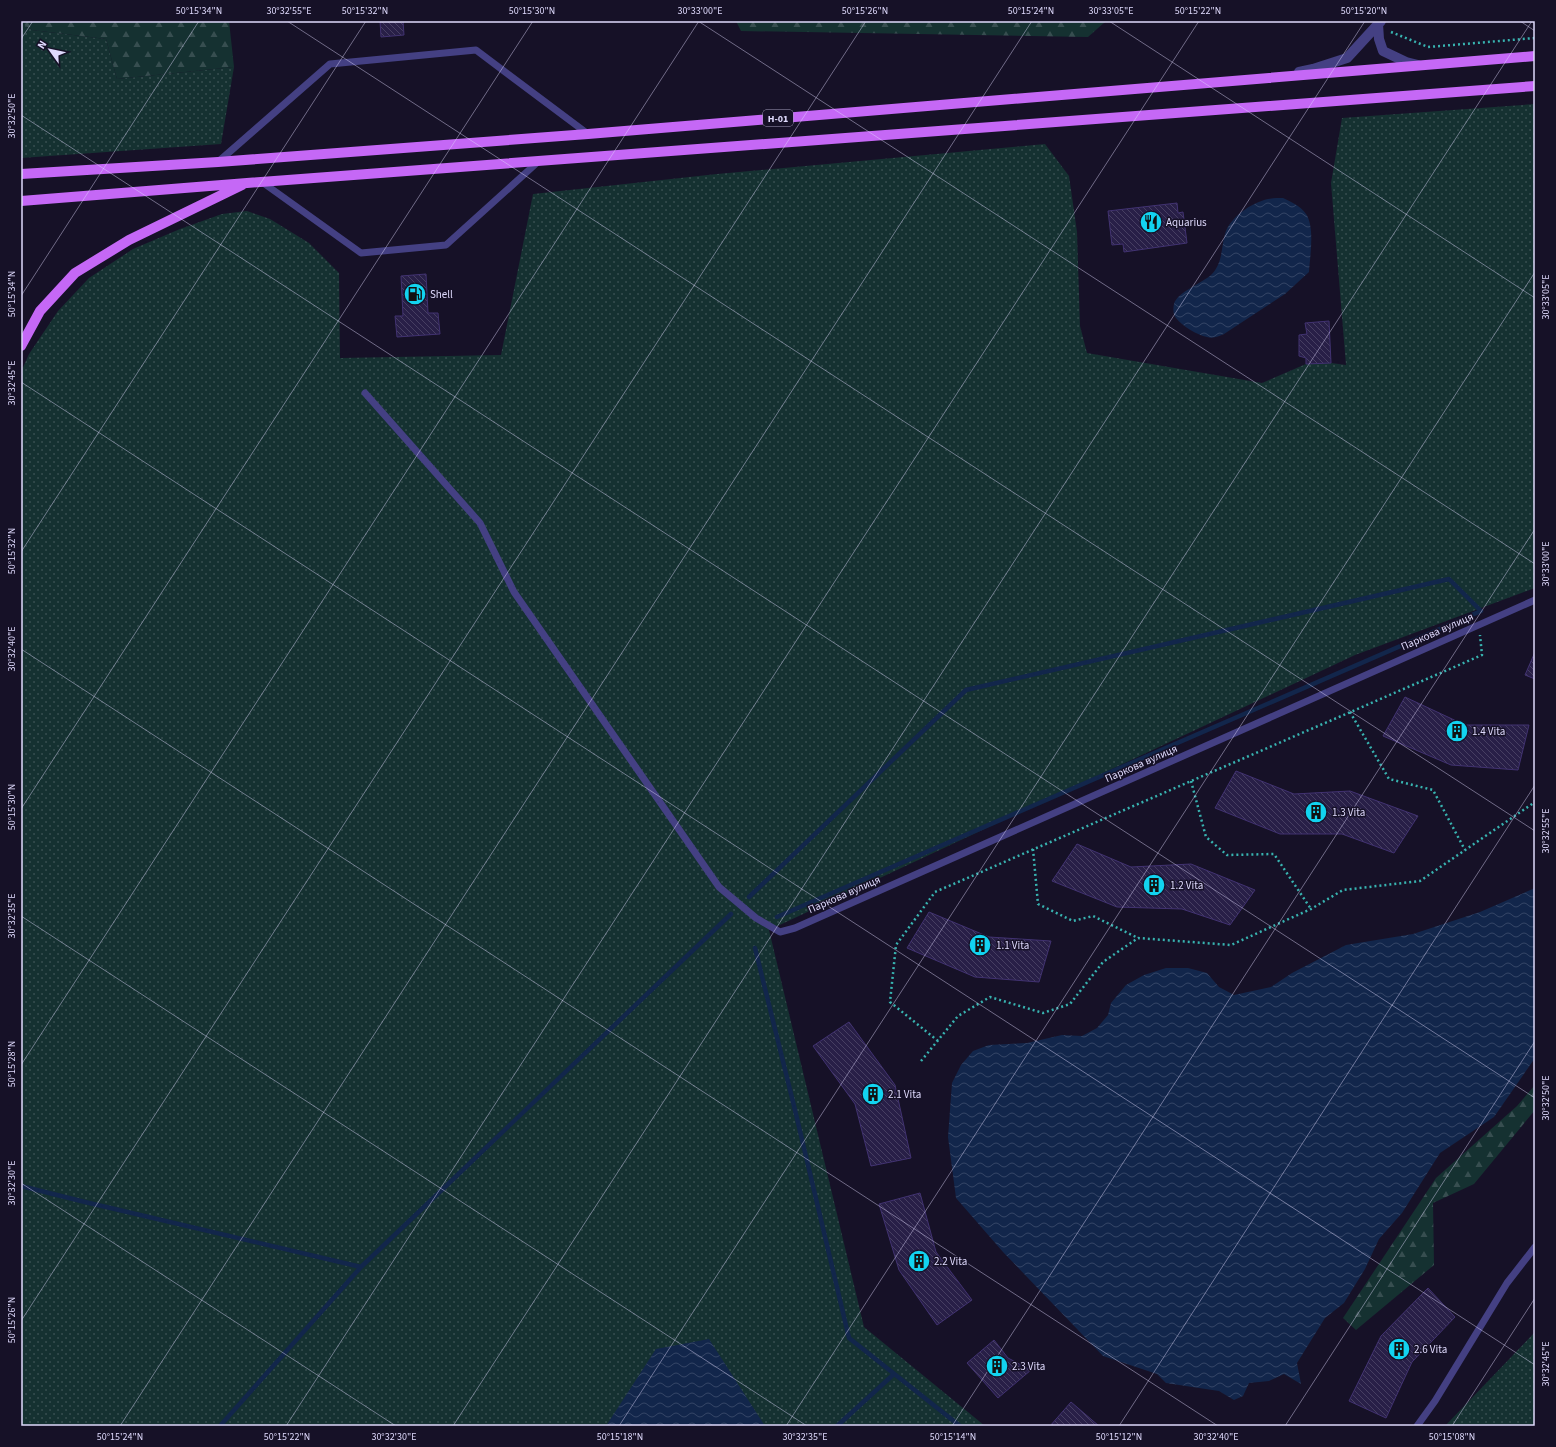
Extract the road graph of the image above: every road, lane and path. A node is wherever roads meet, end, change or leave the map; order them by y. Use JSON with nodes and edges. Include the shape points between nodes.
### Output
{"nodes":[{"id":1,"x":1379,"y":23,"type":"edge"},
{"id":2,"x":1390,"y":31,"type":"dead end"},
{"id":3,"x":1535,"y":38,"type":"edge"},
{"id":4,"x":1535,"y":56,"type":"edge"},
{"id":5,"x":1422,"y":66,"type":"junction"},
{"id":6,"x":1274,"y":77,"type":"junction"},
{"id":7,"x":1535,"y":86,"type":"edge"},
{"id":8,"x":588,"y":134,"type":"junction"},
{"id":9,"x":540,"y":160,"type":"junction"},
{"id":10,"x":218,"y":162,"type":"junction"},
{"id":11,"x":21,"y":174,"type":"edge"},
{"id":12,"x":262,"y":182,"type":"junction"},
{"id":13,"x":247,"y":183,"type":"junction"},
{"id":14,"x":21,"y":201,"type":"edge"},
{"id":15,"x":21,"y":346,"type":"edge"},
{"id":16,"x":365,"y":393,"type":"dead end"},
{"id":17,"x":1535,"y":600,"type":"edge"},
{"id":18,"x":1479,"y":625,"type":"junction"},
{"id":19,"x":1350,"y":712,"type":"junction"},
{"id":20,"x":1191,"y":781,"type":"junction"},
{"id":21,"x":1535,"y":802,"type":"edge"},
{"id":22,"x":1033,"y":849,"type":"junction"},
{"id":23,"x":1466,"y":850,"type":"junction"},
{"id":24,"x":1311,"y":909,"type":"junction"},
{"id":25,"x":1138,"y":938,"type":"junction"},
{"id":26,"x":938,"y":1041,"type":"junction"},
{"id":27,"x":921,"y":1062,"type":"dead end"},
{"id":28,"x":1535,"y":1247,"type":"edge"},
{"id":29,"x":1417,"y":1426,"type":"edge"}],
"edges":[{"from":1,"to":5,"type":"street","via":[[1378,39],[1383,51],[1406,62]]},
{"from":1,"to":6,"type":"street","via":[[1347,58],[1313,69]]},
{"from":2,"to":3,"type":"path","via":[[1428,47]]},
{"from":4,"to":5,"type":"main road","number":"Н-01"},
{"from":5,"to":6,"type":"main road","number":"Н-01"},
{"from":6,"to":8,"type":"main road","number":"Н-01"},
{"from":7,"to":9,"type":"main road","number":"Н-01"},
{"from":8,"to":10,"type":"main road","number":"Н-01"},
{"from":8,"to":10,"type":"lane","via":[[476,50],[330,64]]},
{"from":9,"to":12,"type":"main road","number":"Н-01"},
{"from":9,"to":12,"type":"lane","via":[[446,245],[361,253]]},
{"from":10,"to":11,"type":"main road","number":"Н-01"},
{"from":12,"to":13,"type":"main road","number":"Н-01"},
{"from":13,"to":14,"type":"main road","number":"Н-01"},
{"from":13,"to":15,"type":"main road","via":[[129,240],[75,273],[40,310]]},
{"from":16,"to":18,"type":"lane","name":"Паркова вулиця","via":[[480,523],[514,592],[719,887],[756,918],[780,932]]},
{"from":17,"to":18,"type":"lane","name":"Паркова вулиця"},
{"from":18,"to":19,"type":"path","via":[[1482,655]]},
{"from":19,"to":20,"type":"path"},
{"from":19,"to":23,"type":"path","via":[[1389,779],[1433,790]]},
{"from":20,"to":22,"type":"path"},
{"from":20,"to":24,"type":"path","via":[[1206,837],[1227,855],[1274,854]]},
{"from":21,"to":23,"type":"path"},
{"from":22,"to":25,"type":"path","via":[[1038,904],[1073,921],[1093,916]]},
{"from":22,"to":26,"type":"path","via":[[935,892],[896,945],[890,1002]]},
{"from":23,"to":24,"type":"path","via":[[1420,881],[1343,890]]},
{"from":24,"to":25,"type":"path","via":[[1231,945]]},
{"from":25,"to":26,"type":"path","via":[[1103,962],[1070,1004],[1043,1013],[990,997],[958,1016]]},
{"from":26,"to":27,"type":"path"},
{"from":28,"to":29,"type":"lane","via":[[1507,1282],[1435,1401]]}]}
